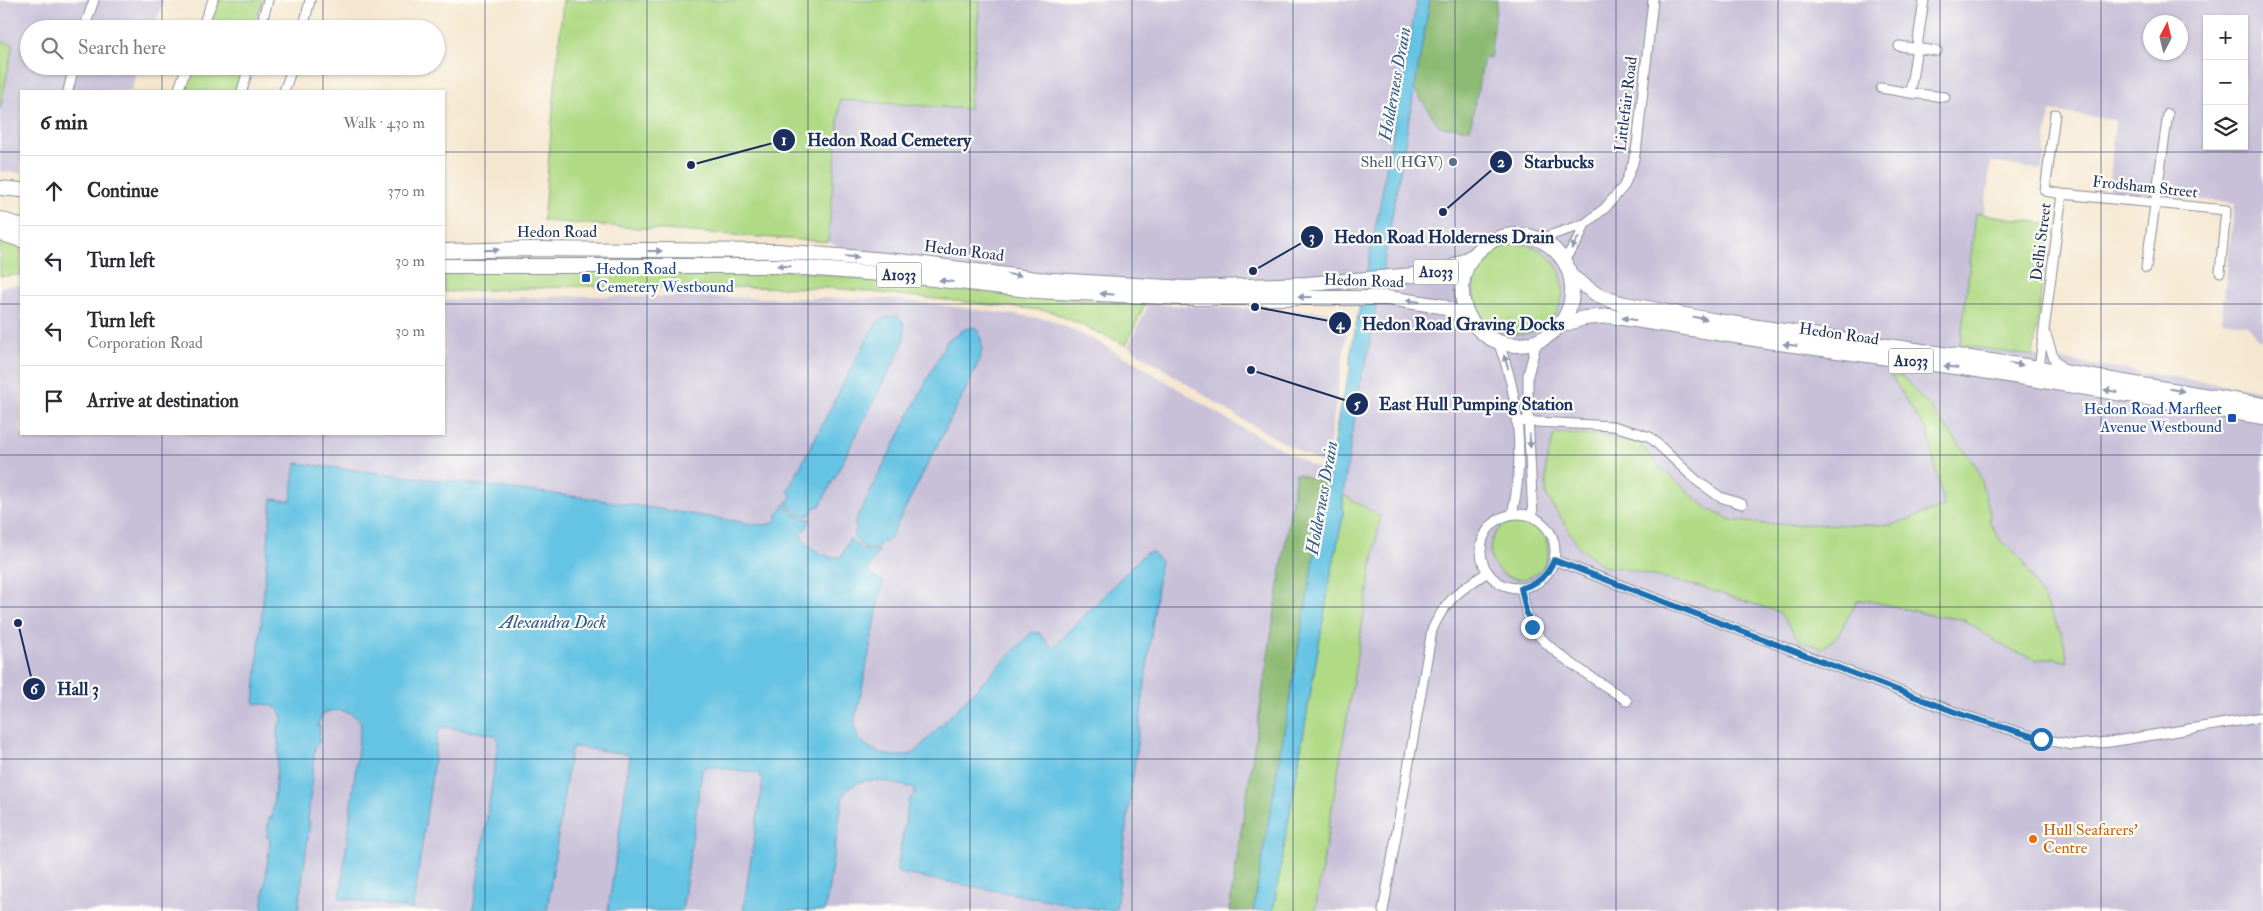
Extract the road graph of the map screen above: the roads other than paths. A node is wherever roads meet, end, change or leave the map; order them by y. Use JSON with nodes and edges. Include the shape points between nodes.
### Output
{"nodes":[{"id":1,"x":94,"y":0,"type":"edge"},
{"id":2,"x":213,"y":0,"type":"edge"},
{"id":3,"x":268,"y":0,"type":"edge"},
{"id":4,"x":310,"y":0,"type":"edge"},
{"id":5,"x":1653,"y":0,"type":"edge"},
{"id":6,"x":1924,"y":0,"type":"edge"},
{"id":7,"x":87,"y":20,"type":"edge"},
{"id":8,"x":205,"y":20,"type":"edge"},
{"id":9,"x":262,"y":20,"type":"edge"},
{"id":10,"x":305,"y":20,"type":"edge"},
{"id":11,"x":1899,"y":46,"type":"dead end"},
{"id":12,"x":1916,"y":48,"type":"junction"},
{"id":13,"x":1937,"y":51,"type":"dead end"},
{"id":14,"x":72,"y":75,"type":"edge"},
{"id":15,"x":183,"y":75,"type":"edge"},
{"id":16,"x":246,"y":75,"type":"edge"},
{"id":17,"x":290,"y":75,"type":"edge"},
{"id":18,"x":1881,"y":88,"type":"dead end"},
{"id":19,"x":68,"y":90,"type":"edge"},
{"id":20,"x":178,"y":90,"type":"edge"},
{"id":21,"x":242,"y":90,"type":"edge"},
{"id":22,"x":284,"y":90,"type":"edge"},
{"id":23,"x":1910,"y":93,"type":"junction"},
{"id":24,"x":1945,"y":97,"type":"dead end"},
{"id":25,"x":2055,"y":114,"type":"dead end"},
{"id":26,"x":2168,"y":114,"type":"dead end"},
{"id":27,"x":0,"y":188,"type":"edge"},
{"id":28,"x":20,"y":190,"type":"edge"},
{"id":29,"x":2062,"y":194,"type":"junction"},
{"id":30,"x":2156,"y":202,"type":"junction"},
{"id":31,"x":0,"y":219,"type":"edge"},
{"id":32,"x":1585,"y":224,"type":"junction"},
{"id":33,"x":20,"y":226,"type":"edge"},
{"id":34,"x":0,"y":233,"type":"edge"},
{"id":35,"x":1539,"y":239,"type":"junction"},
{"id":36,"x":20,"y":240,"type":"edge"},
{"id":37,"x":445,"y":251,"type":"edge"},
{"id":38,"x":1474,"y":255,"type":"junction"},
{"id":39,"x":1564,"y":260,"type":"junction"},
{"id":40,"x":445,"y":266,"type":"edge"},
{"id":41,"x":2146,"y":268,"type":"dead end"},
{"id":42,"x":2220,"y":272,"type":"dead end"},
{"id":43,"x":1572,"y":277,"type":"junction"},
{"id":44,"x":1470,"y":319,"type":"junction"},
{"id":45,"x":1559,"y":326,"type":"junction"},
{"id":46,"x":2044,"y":330,"type":"junction"},
{"id":47,"x":1537,"y":341,"type":"junction"},
{"id":48,"x":1498,"y":342,"type":"junction"},
{"id":49,"x":2039,"y":368,"type":"junction"},
{"id":50,"x":2065,"y":372,"type":"junction"},
{"id":51,"x":2263,"y":405,"type":"edge"},
{"id":52,"x":2263,"y":417,"type":"edge"},
{"id":53,"x":1528,"y":420,"type":"junction"},
{"id":54,"x":1516,"y":421,"type":"junction"},
{"id":55,"x":1742,"y":504,"type":"dead end"},
{"id":56,"x":1512,"y":514,"type":"junction"},
{"id":57,"x":1533,"y":517,"type":"junction"},
{"id":58,"x":1554,"y":560,"type":"junction"},
{"id":59,"x":1488,"y":572,"type":"junction"},
{"id":60,"x":1521,"y":588,"type":"junction"},
{"id":61,"x":1627,"y":701,"type":"dead end"},
{"id":62,"x":2263,"y":717,"type":"edge"},
{"id":63,"x":1383,"y":911,"type":"edge"}],
"edges":[{"from":1,"to":7,"type":"street"},
{"from":2,"to":8,"type":"street"},
{"from":3,"to":9,"type":"street"},
{"from":4,"to":10,"type":"street"},
{"from":5,"to":32,"type":"street","name":"Littlefair Road","via":[[1638,145],[1633,163],[1624,186]]},
{"from":6,"to":12,"type":"street"},
{"from":11,"to":12,"type":"street"},
{"from":12,"to":13,"type":"street"},
{"from":12,"to":23,"type":"street"},
{"from":14,"to":19,"type":"street"},
{"from":15,"to":20,"type":"street"},
{"from":16,"to":21,"type":"street"},
{"from":17,"to":22,"type":"street"},
{"from":18,"to":23,"type":"street"},
{"from":23,"to":24,"type":"street"},
{"from":25,"to":29,"type":"street","name":"Delhi Street","via":[[2045,191]]},
{"from":26,"to":30,"type":"street"},
{"from":27,"to":28,"type":"highway"},
{"from":29,"to":30,"type":"street","name":"Frodsham Street"},
{"from":29,"to":46,"type":"street","name":"Delhi Street"},
{"from":30,"to":41,"type":"street"},
{"from":30,"to":42,"type":"street","name":"Frodsham Street","via":[[2226,210]]},
{"from":31,"to":33,"type":"highway"},
{"from":32,"to":35,"type":"street","name":"Littlefair Road"},
{"from":32,"to":39,"type":"street","name":"Littlefair Road","one_way":true},
{"from":34,"to":36,"type":"highway"},
{"from":35,"to":38,"type":"highway","number":"A1033","via":[[1526,235],[1504,236],[1486,244]]},
{"from":35,"to":39,"type":"highway","number":"A1033"},
{"from":37,"to":38,"type":"highway","name":"Hedon Road","number":"A1033","one_way":true,"via":[[778,251],[909,262],[1038,278],[1185,288],[1307,284],[1437,272]]},
{"from":38,"to":44,"type":"highway","number":"A1033","via":[[1462,286],[1463,303]]},
{"from":39,"to":43,"type":"highway","number":"A1033"},
{"from":44,"to":40,"type":"highway","name":"Hedon Road","number":"A1033","one_way":true,"via":[[1441,306],[1388,298],[1182,298],[1037,291],[778,266]]},
{"from":43,"to":45,"type":"highway","number":"A1033","via":[[1572,297]]},
{"from":43,"to":49,"type":"highway","name":"Hedon Road","number":"A1033","one_way":true,"via":[[1599,296],[1620,303],[1734,324]]},
{"from":44,"to":48,"type":"highway","number":"A1033"},
{"from":45,"to":47,"type":"highway","number":"A1033"},
{"from":52,"to":45,"type":"highway","name":"Hedon Road","number":"A1033","one_way":true,"via":[[1977,370],[1610,316],[1584,318]]},
{"from":46,"to":49,"type":"street","name":"Delhi Street"},
{"from":46,"to":50,"type":"street","name":"Delhi Street","via":[[2054,359]]},
{"from":47,"to":48,"type":"highway","number":"A1033","via":[[1518,344]]},
{"from":47,"to":53,"type":"street","via":[[1528,375]]},
{"from":54,"to":48,"type":"street","one_way":true,"via":[[1515,395]]},
{"from":49,"to":50,"type":"highway","name":"Hedon Road","number":"A1033"},
{"from":50,"to":51,"type":"highway","name":"Hedon Road","number":"A1033","one_way":true},
{"from":53,"to":54,"type":"street"},
{"from":53,"to":55,"type":"street","via":[[1613,426],[1650,437],[1696,480],[1720,497]]},
{"from":53,"to":57,"type":"street","one_way":true},
{"from":54,"to":56,"type":"street","via":[[1517,476]]},
{"from":56,"to":57,"type":"street"},
{"from":56,"to":59,"type":"street","via":[[1500,518],[1484,536],[1481,554]]},
{"from":57,"to":58,"type":"street","via":[[1552,535],[1556,552]]},
{"from":58,"to":60,"type":"street","via":[[1542,579]]},
{"from":58,"to":62,"type":"street","via":[[1963,715],[2041,739],[2073,745],[2110,742]]},
{"from":59,"to":60,"type":"street","via":[[1497,581]]},
{"from":59,"to":63,"type":"street","via":[[1451,598],[1432,630]]},
{"from":60,"to":61,"type":"street","via":[[1532,627],[1545,643]]}]}
